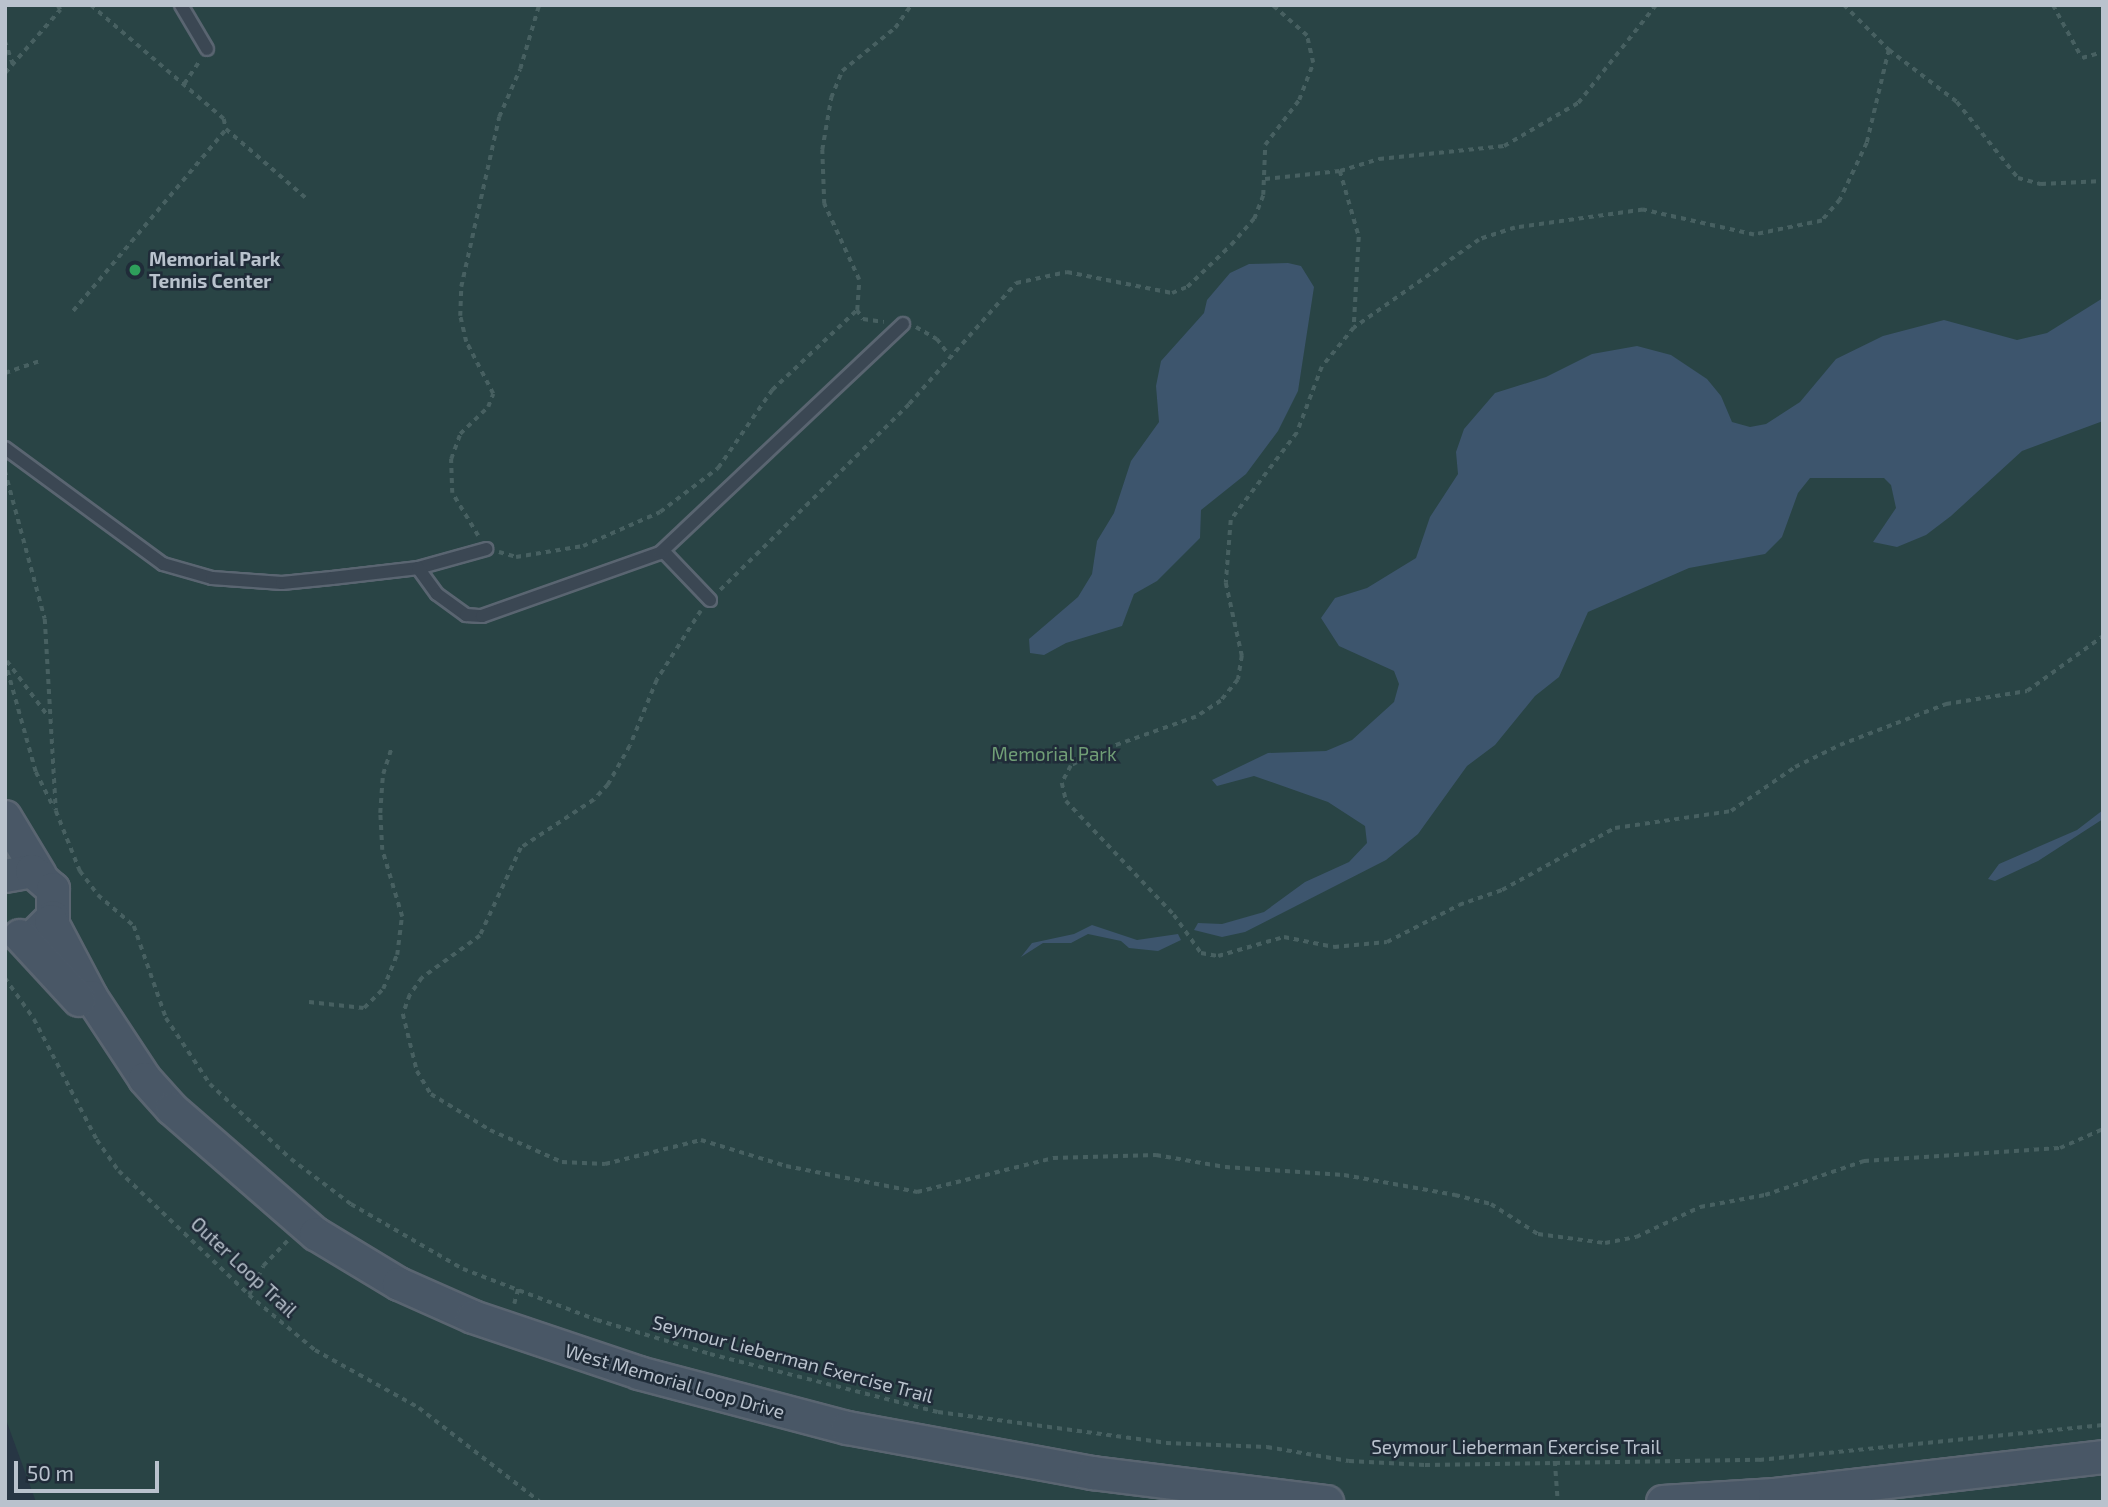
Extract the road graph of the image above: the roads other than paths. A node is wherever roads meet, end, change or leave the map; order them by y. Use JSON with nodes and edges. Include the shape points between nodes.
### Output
{"nodes":[{"id":1,"x":181,"y":5,"type":"edge"},
{"id":2,"x":206,"y":49,"type":"road end"},
{"id":3,"x":903,"y":324,"type":"dead end"},
{"id":4,"x":5,"y":447,"type":"edge"},
{"id":5,"x":486,"y":549,"type":"road end"},
{"id":6,"x":663,"y":551,"type":"junction"},
{"id":7,"x":418,"y":568,"type":"junction"},
{"id":8,"x":710,"y":600,"type":"road end"},
{"id":9,"x":5,"y":817,"type":"edge"},
{"id":10,"x":40,"y":875,"type":"junction"},
{"id":11,"x":5,"y":876,"type":"edge"},
{"id":12,"x":51,"y":920,"type":"junction"},
{"id":13,"x":13,"y":934,"type":"edge"},
{"id":14,"x":121,"y":1044,"type":"junction"},
{"id":15,"x":2103,"y":1457,"type":"edge"},
{"id":16,"x":1327,"y":1502,"type":"edge"},
{"id":17,"x":1663,"y":1502,"type":"edge"}],
"edges":[{"from":1,"to":2,"type":"lane"},
{"from":3,"to":6,"type":"lane"},
{"from":4,"to":7,"type":"lane","via":[[87,510],[175,568],[212,578],[282,583]]},
{"from":5,"to":7,"type":"lane"},
{"from":6,"to":7,"type":"lane","via":[[482,616],[466,615],[437,594]]},
{"from":6,"to":8,"type":"lane"},
{"from":9,"to":10,"type":"street"},
{"from":10,"to":11,"type":"street","via":[[22,870]]},
{"from":10,"to":12,"type":"street","via":[[55,898]]},
{"from":12,"to":13,"type":"street","via":[[41,931]]},
{"from":12,"to":14,"type":"street","name":"West Memorial Loop Drive"},
{"from":13,"to":14,"type":"street","name":"West Memorial Loop Drive"},
{"from":14,"to":16,"type":"street","name":"West Memorial Loop Drive","via":[[145,1079],[196,1134],[305,1225],[399,1284],[473,1317],[746,1404],[945,1449]]},
{"from":15,"to":17,"type":"street"}]}
